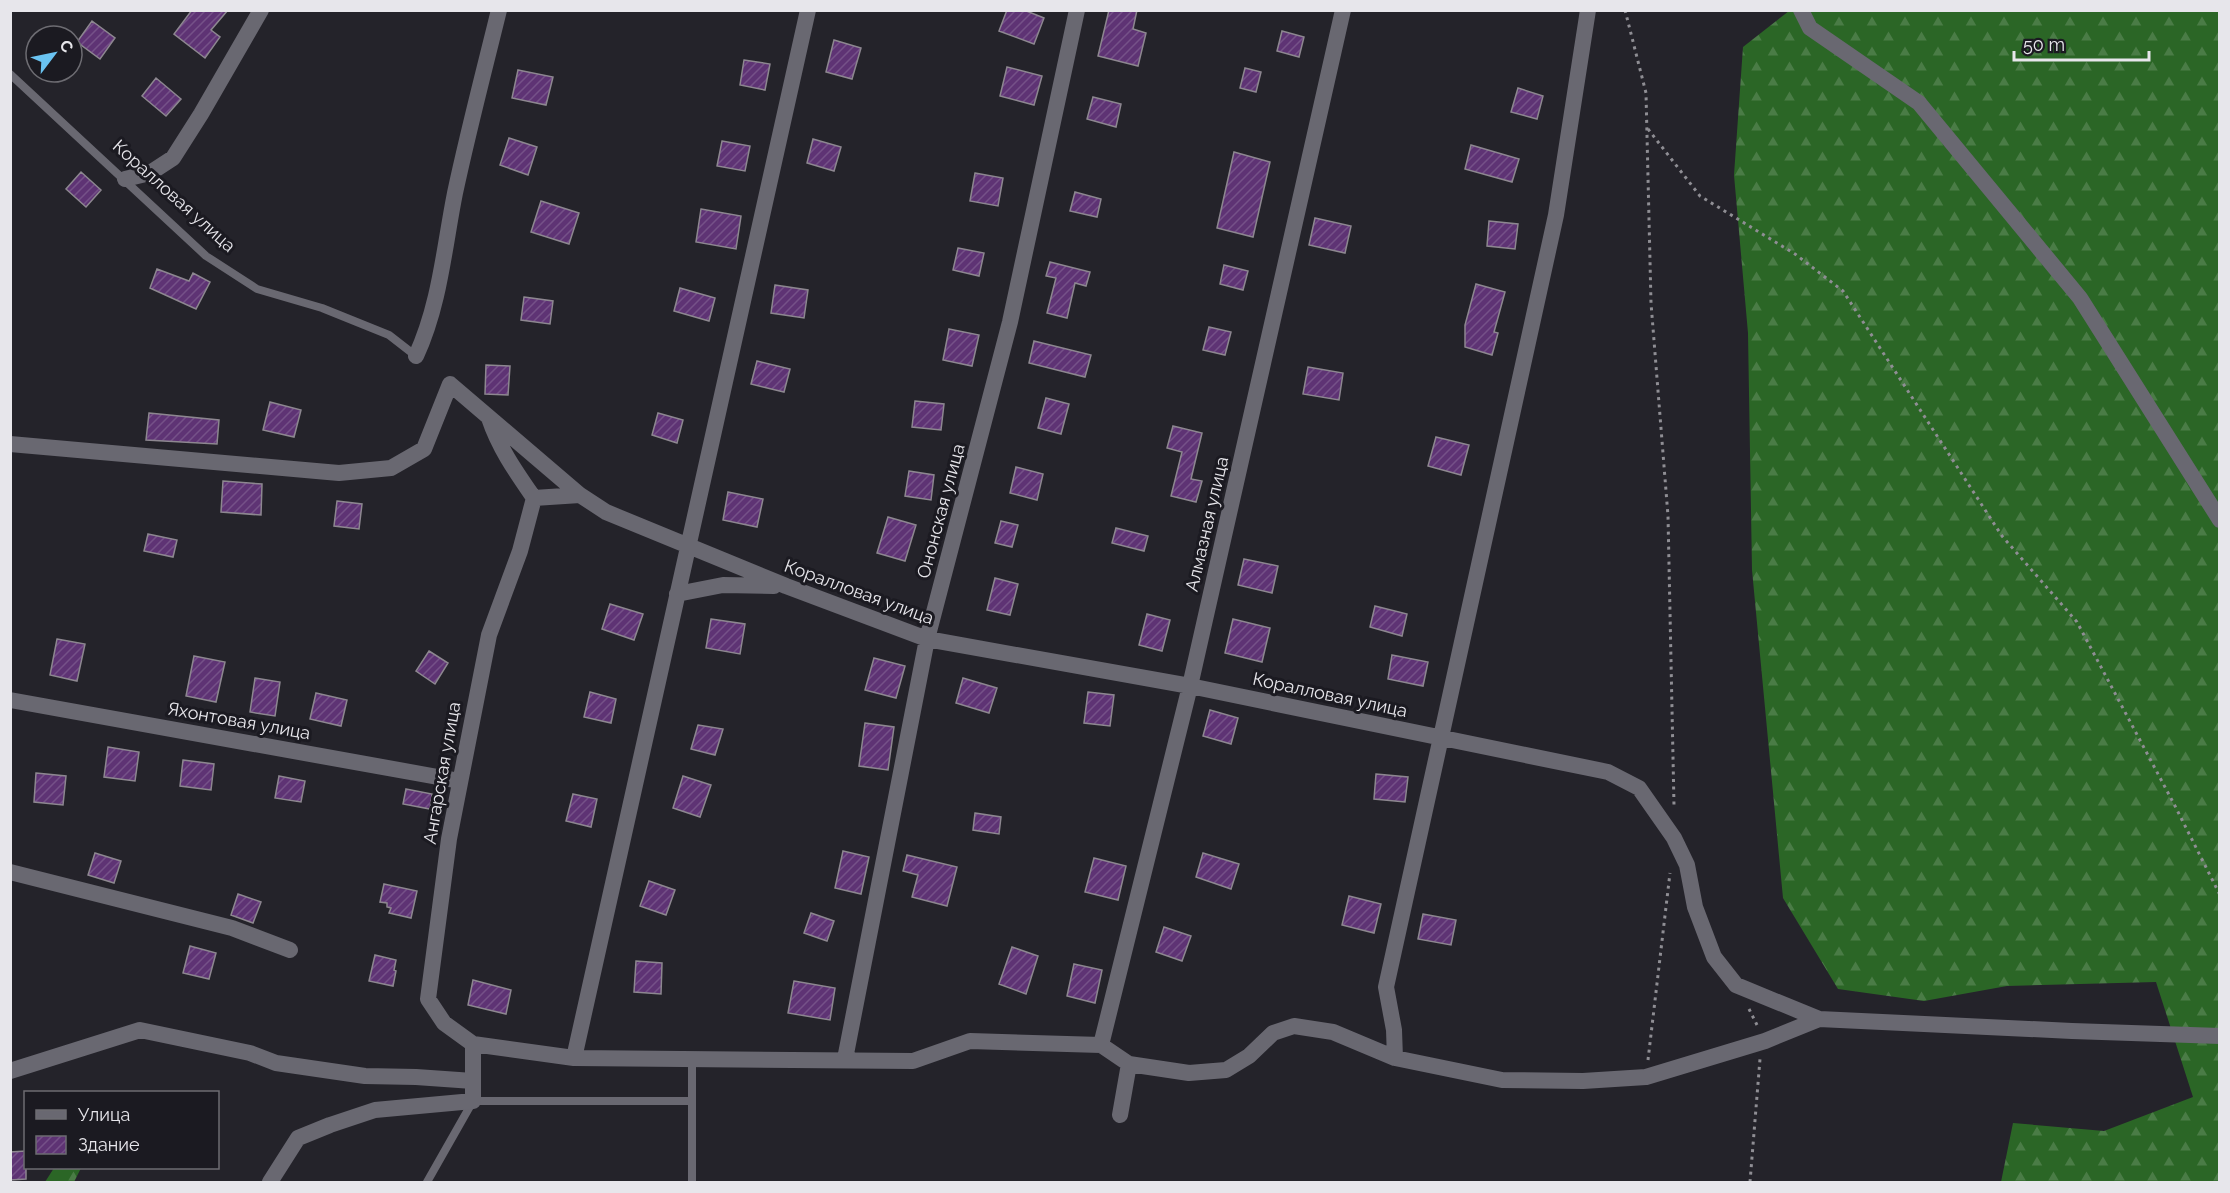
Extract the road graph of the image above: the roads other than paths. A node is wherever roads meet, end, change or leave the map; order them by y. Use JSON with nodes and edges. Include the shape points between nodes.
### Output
{"nodes":[{"id":1,"x":261,"y":10,"type":"edge"},
{"id":2,"x":499,"y":10,"type":"edge"},
{"id":3,"x":808,"y":10,"type":"edge"},
{"id":4,"x":1077,"y":10,"type":"edge"},
{"id":5,"x":1343,"y":10,"type":"edge"},
{"id":6,"x":1588,"y":10,"type":"edge"},
{"id":7,"x":1801,"y":10,"type":"edge"},
{"id":8,"x":10,"y":74,"type":"edge"},
{"id":9,"x":125,"y":179,"type":"junction"},
{"id":10,"x":416,"y":356,"type":"joint"},
{"id":11,"x":489,"y":417,"type":"junction"},
{"id":12,"x":10,"y":444,"type":"edge"},
{"id":13,"x":580,"y":495,"type":"junction"},
{"id":14,"x":534,"y":498,"type":"junction"},
{"id":15,"x":2220,"y":520,"type":"edge"},
{"id":16,"x":687,"y":547,"type":"junction"},
{"id":17,"x":786,"y":586,"type":"junction"},
{"id":18,"x":677,"y":594,"type":"junction"},
{"id":19,"x":927,"y":639,"type":"junction"},
{"id":20,"x":1190,"y":686,"type":"junction"},
{"id":21,"x":10,"y":700,"type":"edge"},
{"id":22,"x":1441,"y":738,"type":"junction"},
{"id":23,"x":460,"y":781,"type":"junction"},
{"id":24,"x":10,"y":872,"type":"edge"},
{"id":25,"x":290,"y":950,"type":"dead end"},
{"id":26,"x":1820,"y":1019,"type":"junction"},
{"id":27,"x":2220,"y":1036,"type":"edge"},
{"id":28,"x":473,"y":1044,"type":"junction"},
{"id":29,"x":1101,"y":1045,"type":"junction"},
{"id":30,"x":574,"y":1058,"type":"junction"},
{"id":31,"x":1395,"y":1058,"type":"junction"},
{"id":32,"x":692,"y":1059,"type":"junction"},
{"id":33,"x":845,"y":1059,"type":"junction"},
{"id":34,"x":1129,"y":1064,"type":"junction"},
{"id":35,"x":10,"y":1071,"type":"edge"},
{"id":36,"x":473,"y":1081,"type":"junction"},
{"id":37,"x":472,"y":1101,"type":"junction"},
{"id":38,"x":692,"y":1101,"type":"junction"},
{"id":39,"x":1120,"y":1115,"type":"dead end"},
{"id":40,"x":270,"y":1182,"type":"edge"},
{"id":41,"x":427,"y":1182,"type":"edge"},
{"id":42,"x":692,"y":1182,"type":"edge"}],
"edges":[{"from":1,"to":9,"type":"street","via":[[173,158],[150,173]]},
{"from":2,"to":10,"type":"street","via":[[455,192],[440,280],[428,329]]},
{"from":3,"to":16,"type":"street"},
{"from":4,"to":19,"type":"street","name":"Ононская улица","via":[[1010,322]]},
{"from":5,"to":20,"type":"street","name":"Алмазная улица"},
{"from":6,"to":22,"type":"street","via":[[1556,215]]},
{"from":7,"to":15,"type":"street","via":[[1810,28],[1919,103],[2073,289]]},
{"from":8,"to":9,"type":"lane","name":"Коралловая улица"},
{"from":9,"to":10,"type":"lane","name":"Коралловая улица","via":[[206,256],[258,289],[389,335]]},
{"from":11,"to":12,"type":"street","name":"Коралловая улица","via":[[450,384],[424,449],[391,468],[339,473]]},
{"from":11,"to":13,"type":"street","name":"Коралловая улица"},
{"from":11,"to":14,"type":"street","via":[[507,459]]},
{"from":13,"to":14,"type":"street"},
{"from":13,"to":16,"type":"street","name":"Коралловая улица","via":[[606,512]]},
{"from":14,"to":23,"type":"street","name":"Ангарская улица","via":[[520,551],[489,634]]},
{"from":16,"to":17,"type":"street","name":"Коралловая улица"},
{"from":16,"to":18,"type":"street"},
{"from":17,"to":18,"type":"street","via":[[723,585]]},
{"from":17,"to":19,"type":"street","name":"Коралловая улица"},
{"from":18,"to":30,"type":"street"},
{"from":19,"to":20,"type":"street","name":"Коралловая улица"},
{"from":19,"to":33,"type":"street","name":"Ононская улица"},
{"from":20,"to":22,"type":"street","name":"Коралловая улица"},
{"from":20,"to":29,"type":"street","name":"Алмазная улица"},
{"from":21,"to":23,"type":"street","name":"Яхонтовая улица"},
{"from":22,"to":26,"type":"street","name":"Коралловая улица","via":[[1608,772],[1639,788],[1674,838],[1687,865],[1695,907],[1714,957],[1736,985]]},
{"from":22,"to":31,"type":"street","via":[[1386,987]]},
{"from":23,"to":28,"type":"street","name":"Ангарская улица","via":[[428,999],[444,1023]]},
{"from":24,"to":25,"type":"street","via":[[231,928]]},
{"from":26,"to":27,"type":"street"},
{"from":26,"to":31,"type":"street","via":[[1765,1041],[1646,1077],[1502,1080]]},
{"from":28,"to":30,"type":"street"},
{"from":28,"to":36,"type":"street"},
{"from":29,"to":33,"type":"street","via":[[969,1041],[913,1061]]},
{"from":29,"to":34,"type":"street"},
{"from":30,"to":32,"type":"street"},
{"from":31,"to":34,"type":"street","via":[[1333,1032],[1294,1026],[1273,1033],[1249,1056],[1226,1070],[1189,1073]]},
{"from":32,"to":33,"type":"street"},
{"from":32,"to":38,"type":"lane"},
{"from":34,"to":39,"type":"street"},
{"from":35,"to":36,"type":"street","via":[[140,1030],[250,1053],[276,1063],[365,1076]]},
{"from":36,"to":37,"type":"street"},
{"from":37,"to":38,"type":"lane"},
{"from":37,"to":40,"type":"street","via":[[375,1110],[319,1129],[298,1138]]},
{"from":37,"to":41,"type":"lane"},
{"from":38,"to":42,"type":"lane"}]}
